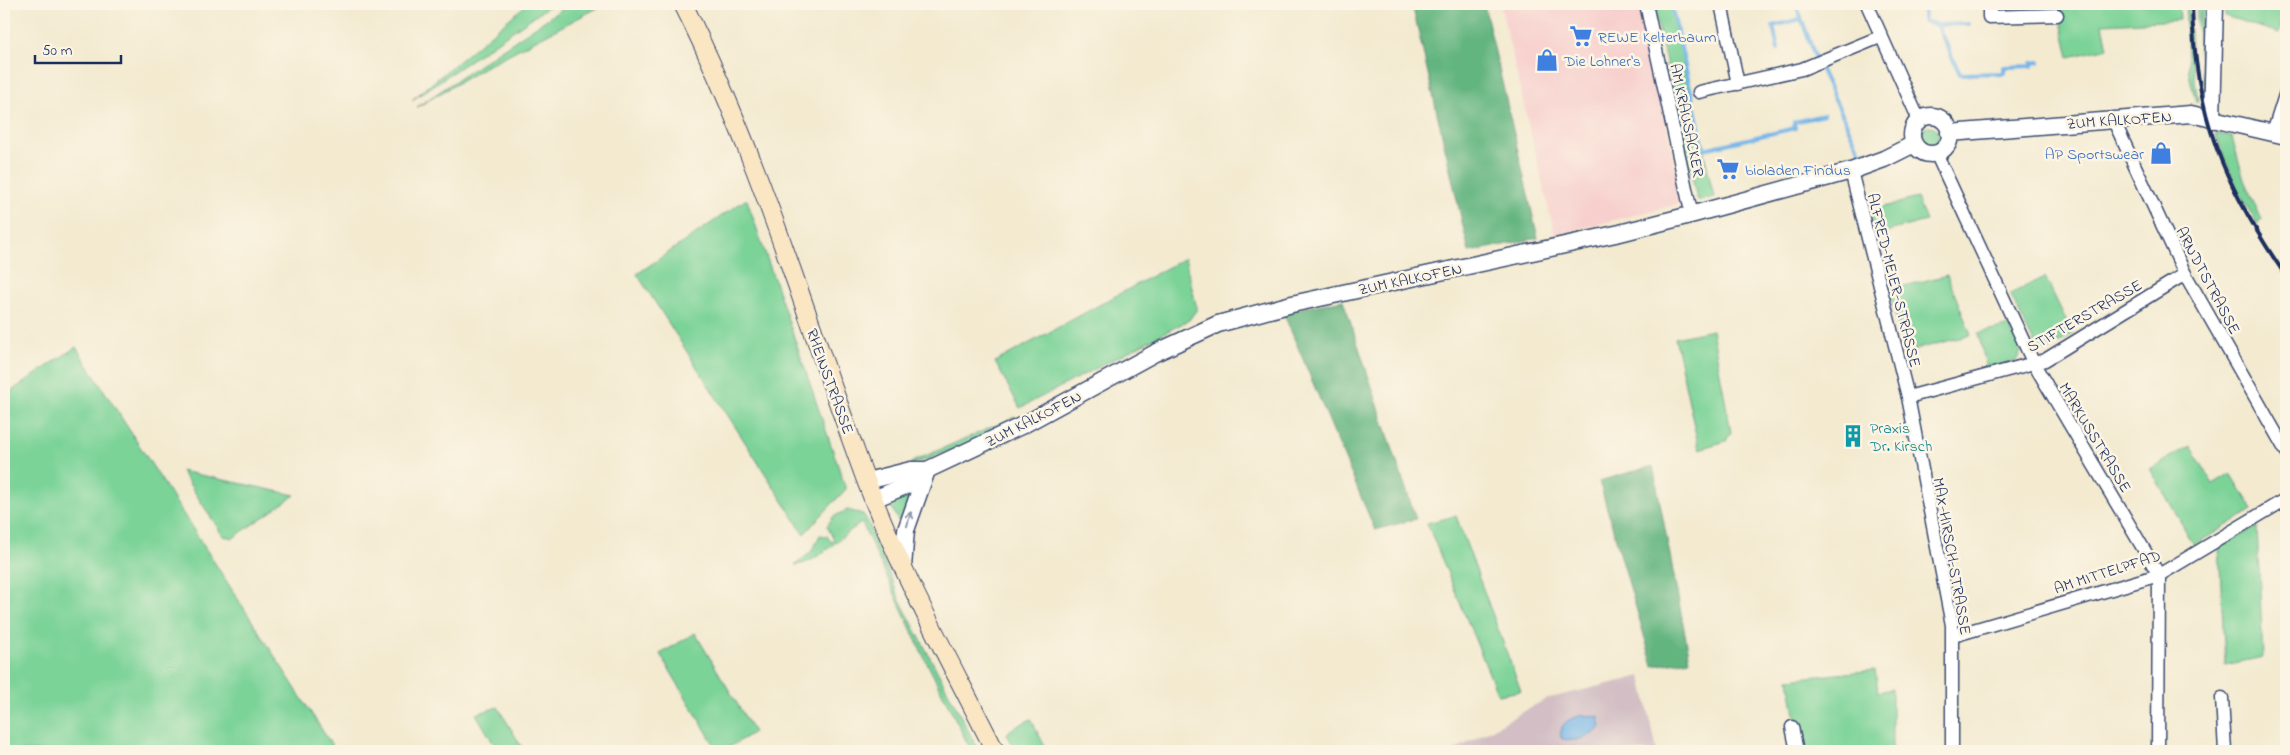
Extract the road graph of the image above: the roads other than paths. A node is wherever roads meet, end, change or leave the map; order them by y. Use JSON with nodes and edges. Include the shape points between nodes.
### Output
{"nodes":[{"id":1,"x":683,"y":4,"type":"edge"},
{"id":2,"x":1646,"y":4,"type":"edge"},
{"id":3,"x":1721,"y":4,"type":"edge"},
{"id":4,"x":1867,"y":4,"type":"edge"},
{"id":5,"x":1989,"y":4,"type":"edge"},
{"id":6,"x":2215,"y":4,"type":"edge"},
{"id":7,"x":2057,"y":15,"type":"dead end"},
{"id":8,"x":1880,"y":37,"type":"junction"},
{"id":9,"x":1738,"y":84,"type":"junction"},
{"id":10,"x":1698,"y":92,"type":"dead end"},
{"id":11,"x":2286,"y":92,"type":"edge"},
{"id":12,"x":2112,"y":119,"type":"junction"},
{"id":13,"x":1919,"y":120,"type":"junction"},
{"id":14,"x":2212,"y":120,"type":"junction"},
{"id":15,"x":1949,"y":133,"type":"junction"},
{"id":16,"x":2279,"y":135,"type":"edge"},
{"id":17,"x":1914,"y":144,"type":"junction"},
{"id":18,"x":1936,"y":153,"type":"junction"},
{"id":19,"x":1850,"y":171,"type":"junction"},
{"id":20,"x":1694,"y":214,"type":"junction"},
{"id":21,"x":2185,"y":274,"type":"junction"},
{"id":22,"x":2034,"y":364,"type":"junction"},
{"id":23,"x":1908,"y":397,"type":"junction"},
{"id":24,"x":2286,"y":451,"type":"edge"},
{"id":25,"x":927,"y":470,"type":"junction"},
{"id":26,"x":867,"y":481,"type":"junction"},
{"id":27,"x":874,"y":499,"type":"junction"},
{"id":28,"x":2286,"y":499,"type":"edge"},
{"id":29,"x":904,"y":567,"type":"junction"},
{"id":30,"x":2159,"y":575,"type":"junction"},
{"id":31,"x":1953,"y":636,"type":"junction"},
{"id":32,"x":2222,"y":698,"type":"dead end"},
{"id":33,"x":1792,"y":727,"type":"dead end"},
{"id":34,"x":994,"y":751,"type":"edge"},
{"id":35,"x":1796,"y":751,"type":"edge"},
{"id":36,"x":1952,"y":751,"type":"edge"},
{"id":37,"x":2158,"y":751,"type":"edge"},
{"id":38,"x":2225,"y":751,"type":"edge"}],
"edges":[{"from":1,"to":26,"type":"main road","name":"RHEINSTRASSE","via":[[744,141]]},
{"from":2,"to":20,"type":"street","name":"AM KRAUSACKER"},
{"from":3,"to":9,"type":"street"},
{"from":4,"to":8,"type":"street"},
{"from":5,"to":7,"type":"street","via":[[1989,17]]},
{"from":6,"to":14,"type":"street"},
{"from":8,"to":9,"type":"street","via":[[1802,69]]},
{"from":8,"to":13,"type":"street"},
{"from":9,"to":10,"type":"street"},
{"from":11,"to":16,"type":"street"},
{"from":12,"to":14,"type":"street","name":"ZUM KALKOFEN","via":[[2191,114]]},
{"from":12,"to":15,"type":"street","name":"ZUM KALKOFEN"},
{"from":12,"to":21,"type":"street","name":"ARNDTSTRASSE"},
{"from":13,"to":15,"type":"street","via":[[1932,116],[1938,118],[1948,127]]},
{"from":13,"to":17,"type":"street","via":[[1912,131]]},
{"from":14,"to":16,"type":"street","name":"ZUM KALKOFEN"},
{"from":15,"to":18,"type":"street","via":[[1946,145]]},
{"from":17,"to":18,"type":"street","via":[[1923,152]]},
{"from":17,"to":19,"type":"street","name":"ZUM KALKOFEN"},
{"from":18,"to":22,"type":"street","name":"MARKUSSTRASSE"},
{"from":19,"to":20,"type":"street","name":"ZUM KALKOFEN"},
{"from":19,"to":23,"type":"street","name":"ALFRED-MEIER-STRASSE"},
{"from":20,"to":25,"type":"street","name":"ZUM KALKOFEN","via":[[1244,315],[1189,336],[1025,424]]},
{"from":21,"to":22,"type":"street","name":"STIFTERSTRASSE"},
{"from":21,"to":24,"type":"street","name":"ARNDTSTRASSE"},
{"from":22,"to":23,"type":"street","name":"STIFTERSTRASSE"},
{"from":22,"to":30,"type":"street","name":"MARKUSSTRASSE"},
{"from":23,"to":31,"type":"street","name":"MAX-HIRSCH-STRASSE"},
{"from":25,"to":26,"type":"street","name":"ZUM KALKOFEN","via":[[911,470]]},
{"from":25,"to":27,"type":"street","name":"ZUM KALKOFEN","via":[[910,484]]},
{"from":29,"to":25,"type":"street","one_way":true,"via":[[906,530]]},
{"from":26,"to":27,"type":"main road","name":"RHEINSTRASSE"},
{"from":27,"to":29,"type":"main road","name":"RHEINSTRASSE"},
{"from":28,"to":30,"type":"street","name":"AM MITTELPFAD"},
{"from":29,"to":34,"type":"main road","name":"RHEINSTRASSE"},
{"from":30,"to":31,"type":"street","name":"AM MITTELPFAD"},
{"from":30,"to":37,"type":"street"},
{"from":31,"to":36,"type":"street","name":"MAX-HIRSCH-STRASSE"},
{"from":32,"to":38,"type":"street"},
{"from":33,"to":35,"type":"street"}]}
